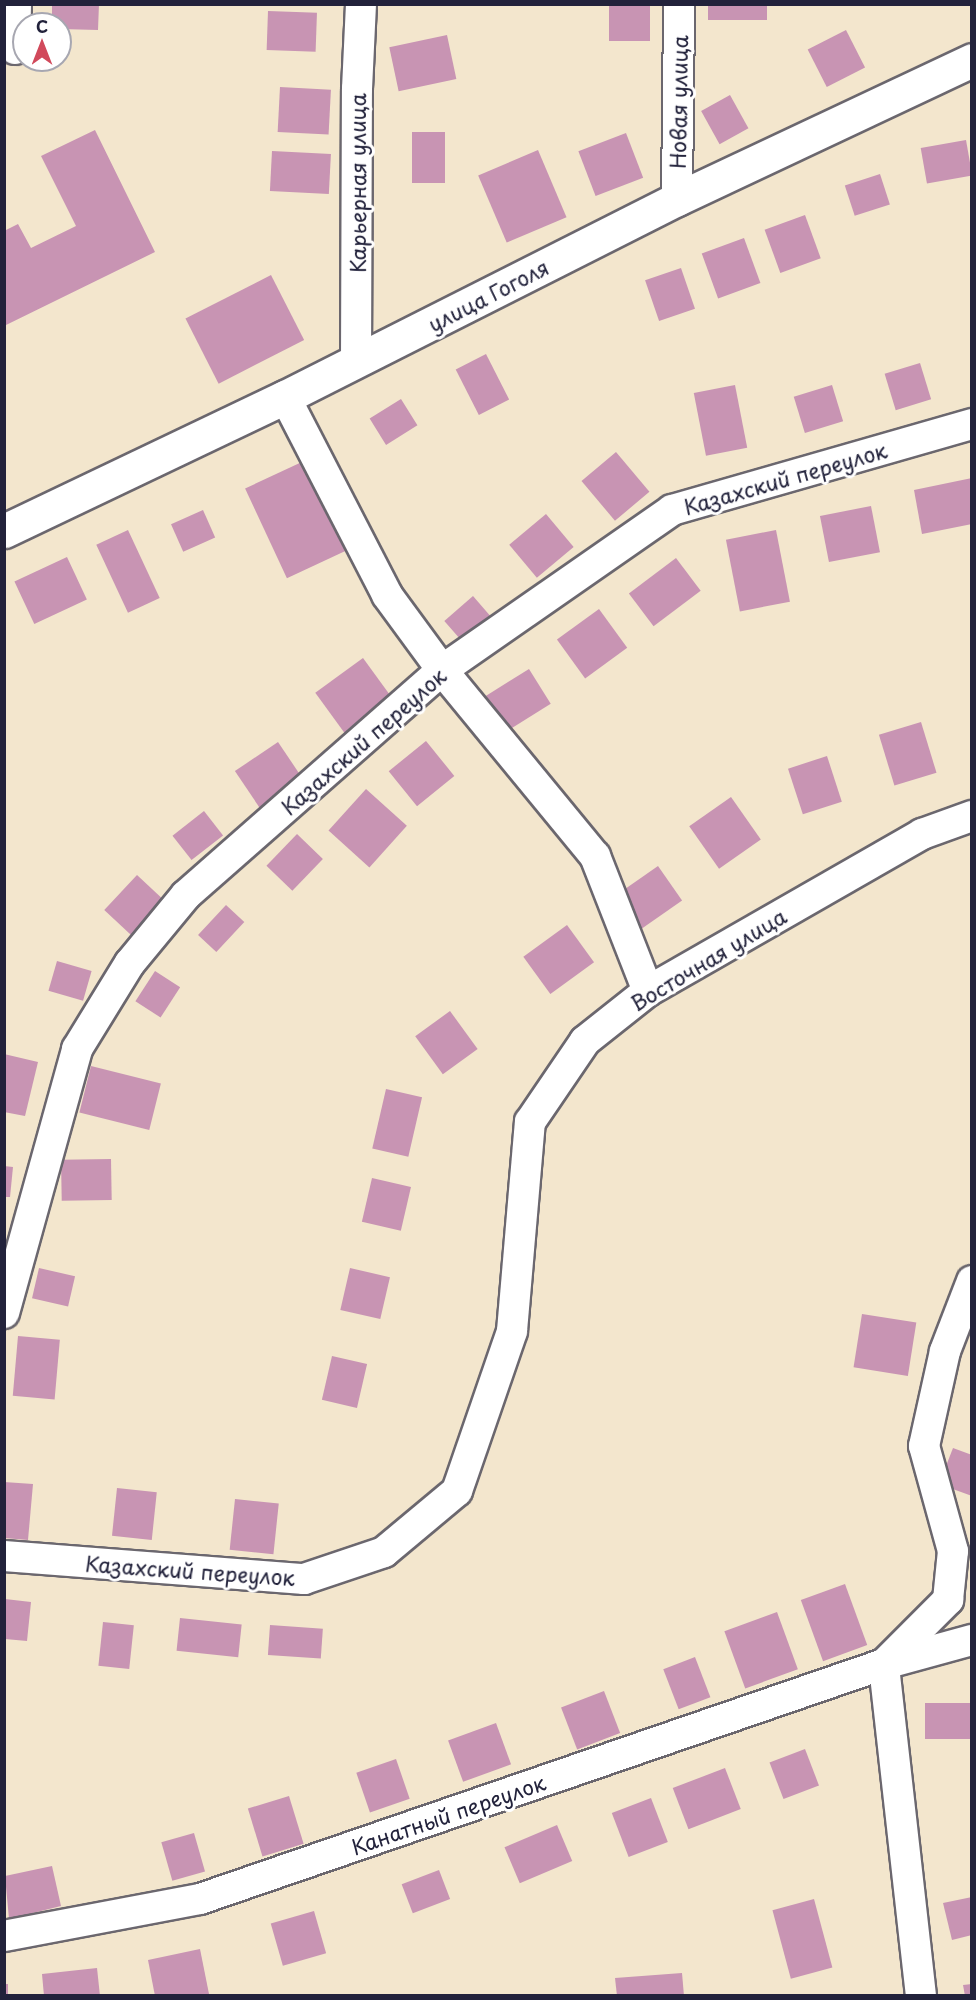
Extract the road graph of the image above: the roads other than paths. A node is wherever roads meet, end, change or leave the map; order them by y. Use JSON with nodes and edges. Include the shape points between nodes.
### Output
{"nodes":[{"id":1,"x":361,"y":4,"type":"edge"},
{"id":2,"x":679,"y":4,"type":"edge"},
{"id":3,"x":972,"y":60,"type":"edge"},
{"id":4,"x":677,"y":199,"type":"junction"},
{"id":5,"x":356,"y":361,"type":"junction"},
{"id":6,"x":285,"y":397,"type":"junction"},
{"id":7,"x":972,"y":424,"type":"edge"},
{"id":8,"x":4,"y":531,"type":"edge"},
{"id":9,"x":442,"y":670,"type":"junction"},
{"id":10,"x":972,"y":816,"type":"edge"},
{"id":11,"x":648,"y":991,"type":"junction"},
{"id":12,"x":972,"y":1281,"type":"edge"},
{"id":13,"x":4,"y":1313,"type":"edge"},
{"id":14,"x":457,"y":1491,"type":"joint"},
{"id":15,"x":4,"y":1556,"type":"edge"},
{"id":16,"x":972,"y":1640,"type":"edge"},
{"id":17,"x":884,"y":1664,"type":"junction"},
{"id":18,"x":4,"y":1936,"type":"edge"},
{"id":19,"x":921,"y":1995,"type":"edge"}],
"edges":[{"from":1,"to":5,"type":"street","name":"Карьерная улица"},
{"from":2,"to":4,"type":"street","name":"Новая улица"},
{"from":3,"to":4,"type":"street","name":"улица Гоголя"},
{"from":4,"to":5,"type":"street","name":"улица Гоголя"},
{"from":5,"to":6,"type":"street","name":"улица Гоголя"},
{"from":6,"to":8,"type":"street","name":"улица Гоголя"},
{"from":6,"to":9,"type":"street","via":[[387,595]]},
{"from":7,"to":9,"type":"street","name":"Казахский переулок","via":[[672,510]]},
{"from":9,"to":11,"type":"street","via":[[595,856]]},
{"from":9,"to":13,"type":"street","name":"Казахский переулок","via":[[186,895],[130,963],[77,1049]]},
{"from":10,"to":11,"type":"street","name":"Восточная улица","via":[[922,834]]},
{"from":11,"to":14,"type":"street","name":"Восточная улица","via":[[585,1041],[531,1122],[512,1331]]},
{"from":12,"to":17,"type":"street","name":"Канатный переулок","via":[[945,1351],[924,1446],[953,1551],[948,1600]]},
{"from":14,"to":15,"type":"street","name":"Казахский переулок","via":[[384,1552],[304,1579]]},
{"from":16,"to":17,"type":"street","name":"Канатный переулок"},
{"from":17,"to":18,"type":"street","name":"Канатный переулок","via":[[200,1899]]},
{"from":17,"to":19,"type":"street"}]}
